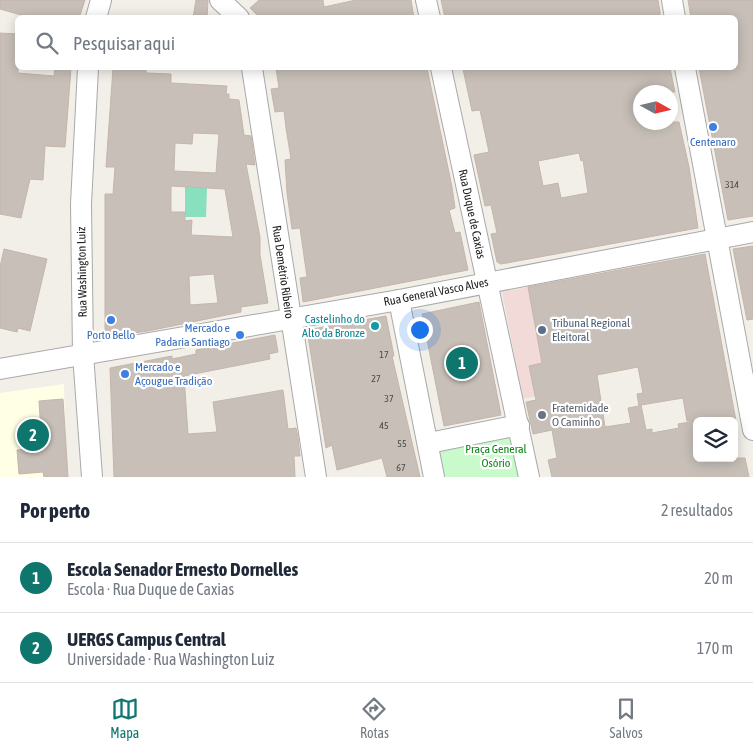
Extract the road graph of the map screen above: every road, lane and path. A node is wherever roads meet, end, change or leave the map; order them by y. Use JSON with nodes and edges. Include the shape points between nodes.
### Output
{"nodes":[{"id":1,"x":101,"y":0,"type":"edge"},
{"id":2,"x":220,"y":0,"type":"edge"},
{"id":3,"x":426,"y":0,"type":"edge"},
{"id":4,"x":672,"y":0,"type":"edge"},
{"id":5,"x":97,"y":15,"type":"edge"},
{"id":6,"x":236,"y":15,"type":"edge"},
{"id":7,"x":429,"y":15,"type":"edge"},
{"id":8,"x":674,"y":15,"type":"edge"},
{"id":9,"x":88,"y":70,"type":"edge"},
{"id":10,"x":252,"y":70,"type":"edge"},
{"id":11,"x":441,"y":70,"type":"edge"},
{"id":12,"x":685,"y":70,"type":"edge"},
{"id":13,"x":753,"y":232,"type":"edge"},
{"id":14,"x":717,"y":238,"type":"junction"},
{"id":15,"x":487,"y":283,"type":"junction"},
{"id":16,"x":400,"y":300,"type":"junction"},
{"id":17,"x":290,"y":320,"type":"junction"},
{"id":18,"x":83,"y":354,"type":"junction"},
{"id":19,"x":0,"y":370,"type":"edge"},
{"id":20,"x":518,"y":424,"type":"junction"},
{"id":21,"x":753,"y":430,"type":"edge"},
{"id":22,"x":429,"y":443,"type":"junction"},
{"id":23,"x":92,"y":477,"type":"edge"},
{"id":24,"x":316,"y":477,"type":"edge"},
{"id":25,"x":434,"y":477,"type":"edge"},
{"id":26,"x":529,"y":477,"type":"edge"}],
"edges":[{"from":1,"to":5,"type":"street"},
{"from":2,"to":6,"type":"street"},
{"from":3,"to":7,"type":"street"},
{"from":4,"to":8,"type":"street"},
{"from":9,"to":18,"type":"street","name":"Rua Washington Luiz","via":[[81,204]]},
{"from":10,"to":17,"type":"street","name":"Rua Demétrio Ribeiro"},
{"from":11,"to":15,"type":"street","name":"Rua Duque de Caxias"},
{"from":12,"to":14,"type":"street"},
{"from":13,"to":14,"type":"street","name":"Rua General Vasco Alves"},
{"from":14,"to":15,"type":"street","name":"Rua General Vasco Alves"},
{"from":14,"to":21,"type":"street"},
{"from":15,"to":16,"type":"street","name":"Rua General Vasco Alves"},
{"from":15,"to":20,"type":"street","name":"Rua Duque de Caxias"},
{"from":16,"to":17,"type":"street","name":"Rua General Vasco Alves"},
{"from":16,"to":22,"type":"street"},
{"from":17,"to":18,"type":"street","name":"Rua General Vasco Alves"},
{"from":17,"to":24,"type":"street","name":"Rua Demétrio Ribeiro"},
{"from":18,"to":19,"type":"street","name":"Rua General Vasco Alves"},
{"from":18,"to":23,"type":"street","name":"Rua Washington Luiz"},
{"from":20,"to":22,"type":"street"},
{"from":20,"to":26,"type":"street","name":"Rua Duque de Caxias"},
{"from":22,"to":25,"type":"street"}]}
